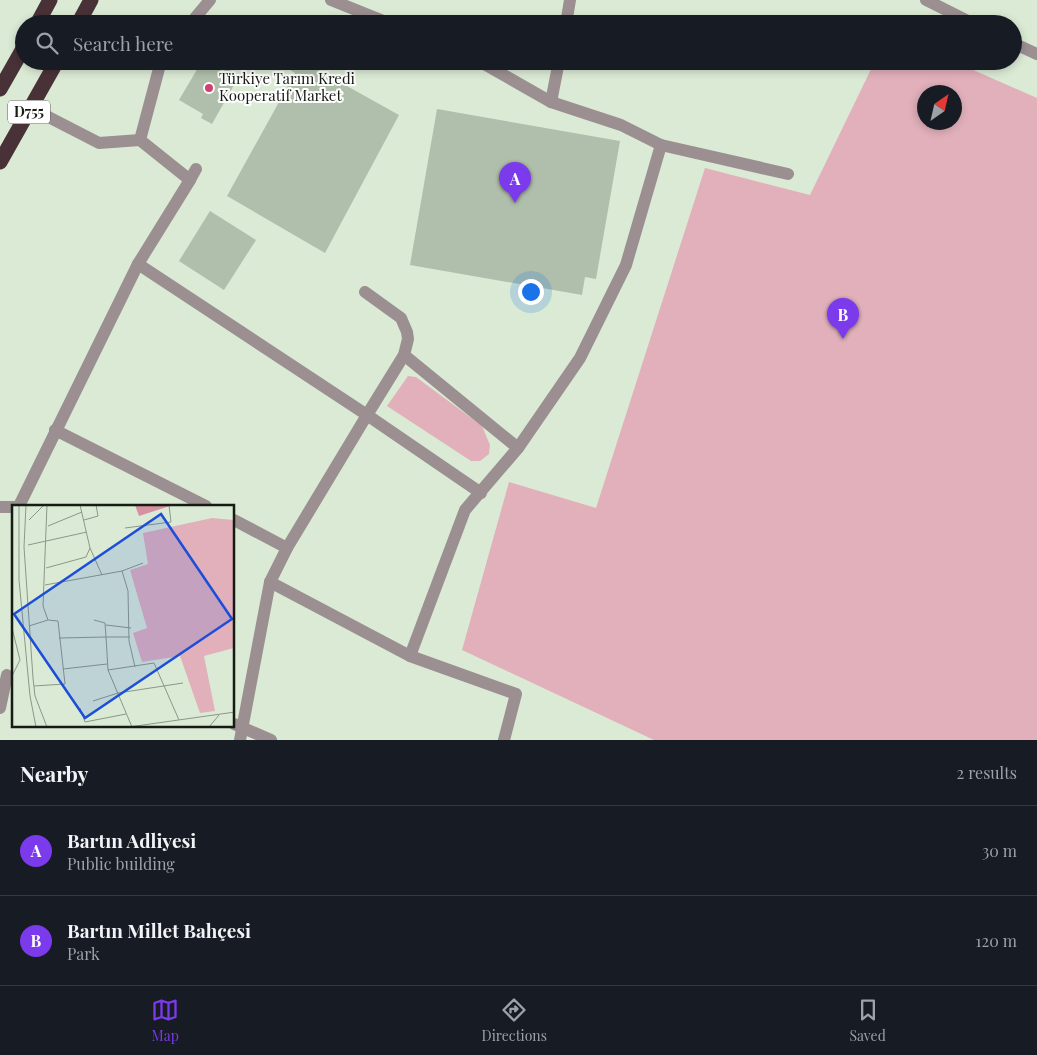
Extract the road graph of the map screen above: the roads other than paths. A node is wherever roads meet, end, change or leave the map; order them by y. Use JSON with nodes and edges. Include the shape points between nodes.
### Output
{"nodes":[{"id":1,"x":50,"y":0,"type":"edge"},
{"id":2,"x":91,"y":0,"type":"edge"},
{"id":3,"x":210,"y":0,"type":"edge"},
{"id":4,"x":331,"y":0,"type":"edge"},
{"id":5,"x":570,"y":0,"type":"edge"},
{"id":6,"x":926,"y":0,"type":"edge"},
{"id":7,"x":42,"y":15,"type":"edge"},
{"id":8,"x":83,"y":15,"type":"edge"},
{"id":9,"x":198,"y":15,"type":"edge"},
{"id":10,"x":368,"y":15,"type":"edge"},
{"id":11,"x":568,"y":15,"type":"edge"},
{"id":12,"x":956,"y":15,"type":"edge"},
{"id":13,"x":1022,"y":47,"type":"edge"},
{"id":14,"x":1037,"y":54,"type":"edge"},
{"id":15,"x":15,"y":63,"type":"edge"},
{"id":16,"x":52,"y":70,"type":"edge"},
{"id":17,"x":159,"y":70,"type":"edge"},
{"id":18,"x":495,"y":70,"type":"edge"},
{"id":19,"x":557,"y":70,"type":"edge"},
{"id":20,"x":0,"y":89,"type":"edge"},
{"id":21,"x":551,"y":102,"type":"junction"},
{"id":22,"x":31,"y":108,"type":"junction"},
{"id":23,"x":140,"y":140,"type":"junction"},
{"id":24,"x":661,"y":145,"type":"junction"},
{"id":25,"x":0,"y":162,"type":"edge"},
{"id":26,"x":788,"y":174,"type":"dead end"},
{"id":27,"x":138,"y":264,"type":"junction"},
{"id":28,"x":366,"y":292,"type":"dead end"},
{"id":29,"x":404,"y":355,"type":"junction"},
{"id":30,"x":367,"y":416,"type":"junction"},
{"id":31,"x":56,"y":429,"type":"junction"},
{"id":32,"x":518,"y":448,"type":"junction"},
{"id":33,"x":481,"y":493,"type":"junction"},
{"id":34,"x":19,"y":505,"type":"edge"},
{"id":35,"x":204,"y":505,"type":"edge"},
{"id":36,"x":235,"y":521,"type":"edge"},
{"id":37,"x":287,"y":548,"type":"junction"},
{"id":38,"x":270,"y":582,"type":"junction"},
{"id":39,"x":410,"y":656,"type":"junction"},
{"id":40,"x":7,"y":675,"type":"dead end"},
{"id":41,"x":0,"y":708,"type":"edge"},
{"id":42,"x":238,"y":725,"type":"edge"},
{"id":43,"x":240,"y":740,"type":"edge"},
{"id":44,"x":271,"y":740,"type":"edge"},
{"id":45,"x":504,"y":740,"type":"edge"}],
"edges":[{"from":1,"to":7,"type":"highway"},
{"from":2,"to":8,"type":"highway"},
{"from":3,"to":9,"type":"street"},
{"from":4,"to":10,"type":"street"},
{"from":5,"to":11,"type":"street"},
{"from":6,"to":12,"type":"street"},
{"from":13,"to":14,"type":"street"},
{"from":15,"to":20,"type":"highway","number":"D755"},
{"from":16,"to":22,"type":"highway","number":"D755"},
{"from":17,"to":23,"type":"street"},
{"from":18,"to":21,"type":"street"},
{"from":19,"to":21,"type":"street"},
{"from":21,"to":24,"type":"street","via":[[621,125]]},
{"from":22,"to":23,"type":"street","via":[[98,143]]},
{"from":22,"to":25,"type":"highway","number":"D755"},
{"from":23,"to":27,"type":"street","via":[[193,174]]},
{"from":24,"to":26,"type":"street"},
{"from":24,"to":32,"type":"street","via":[[626,265],[580,358]]},
{"from":27,"to":30,"type":"street"},
{"from":27,"to":31,"type":"street"},
{"from":28,"to":29,"type":"street","via":[[401,318],[408,339]]},
{"from":29,"to":30,"type":"street"},
{"from":29,"to":32,"type":"street"},
{"from":30,"to":33,"type":"street"},
{"from":30,"to":37,"type":"street"},
{"from":31,"to":34,"type":"street"},
{"from":31,"to":35,"type":"street"},
{"from":32,"to":33,"type":"street"},
{"from":33,"to":39,"type":"street","via":[[466,510]]},
{"from":36,"to":37,"type":"street"},
{"from":37,"to":38,"type":"street"},
{"from":38,"to":39,"type":"street"},
{"from":38,"to":42,"type":"street"},
{"from":39,"to":45,"type":"street","via":[[516,694]]},
{"from":40,"to":41,"type":"street"},
{"from":42,"to":43,"type":"street"},
{"from":42,"to":44,"type":"street"}]}
